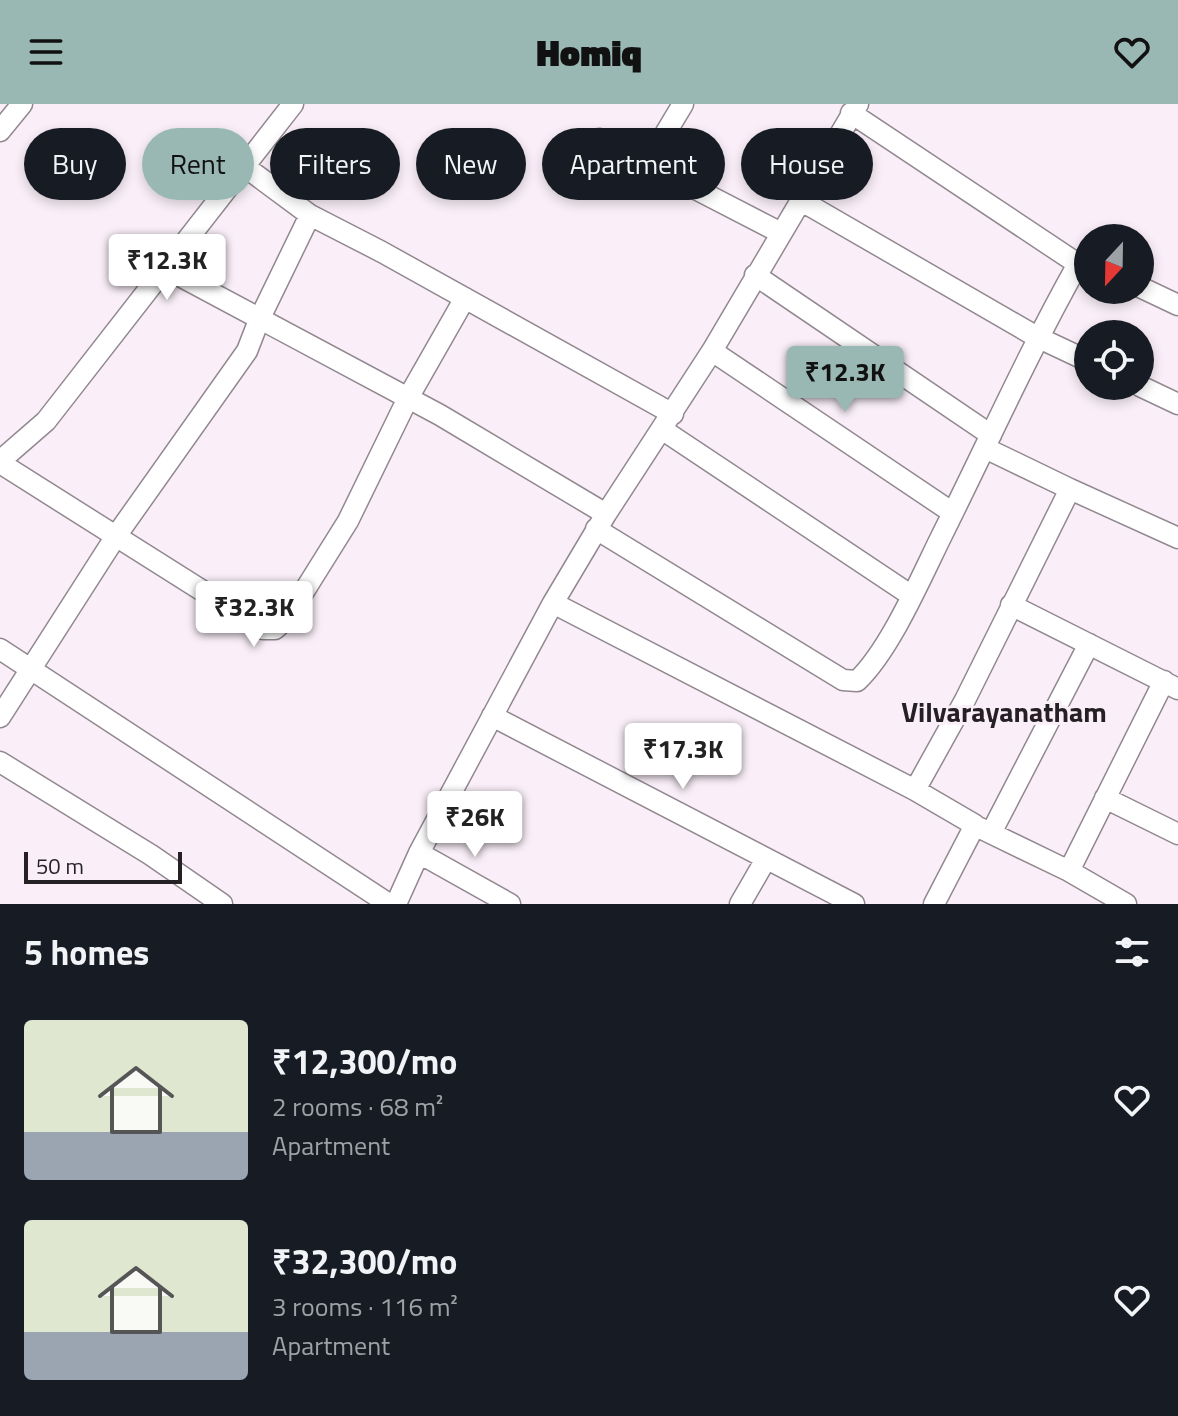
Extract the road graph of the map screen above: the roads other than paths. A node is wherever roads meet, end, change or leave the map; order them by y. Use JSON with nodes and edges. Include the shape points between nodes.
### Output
{"nodes":[{"id":1,"x":22,"y":104,"type":"edge"},
{"id":2,"x":293,"y":104,"type":"edge"},
{"id":3,"x":683,"y":104,"type":"edge"},
{"id":4,"x":854,"y":108,"type":"edge"},
{"id":5,"x":669,"y":128,"type":"edge"},
{"id":6,"x":842,"y":128,"type":"edge"},
{"id":7,"x":0,"y":131,"type":"edge"},
{"id":8,"x":254,"y":153,"type":"edge"},
{"id":9,"x":254,"y":173,"type":"edge"},
{"id":10,"x":218,"y":200,"type":"edge"},
{"id":11,"x":717,"y":200,"type":"edge"},
{"id":12,"x":800,"y":200,"type":"joint"},
{"id":13,"x":310,"y":215,"type":"junction"},
{"id":14,"x":781,"y":233,"type":"junction"},
{"id":15,"x":1074,"y":259,"type":"edge"},
{"id":16,"x":165,"y":268,"type":"junction"},
{"id":17,"x":755,"y":275,"type":"junction"},
{"id":18,"x":1074,"y":279,"type":"edge"},
{"id":19,"x":1154,"y":294,"type":"edge"},
{"id":20,"x":465,"y":298,"type":"junction"},
{"id":21,"x":1178,"y":305,"type":"edge"},
{"id":22,"x":259,"y":320,"type":"junction"},
{"id":23,"x":1037,"y":337,"type":"junction"},
{"id":24,"x":712,"y":351,"type":"junction"},
{"id":25,"x":1074,"y":354,"type":"edge"},
{"id":26,"x":1154,"y":393,"type":"edge"},
{"id":27,"x":408,"y":398,"type":"junction"},
{"id":28,"x":1178,"y":404,"type":"edge"},
{"id":29,"x":668,"y":422,"type":"junction"},
{"id":30,"x":988,"y":441,"type":"junction"},
{"id":31,"x":0,"y":462,"type":"edge"},
{"id":32,"x":1070,"y":489,"type":"junction"},
{"id":33,"x":953,"y":513,"type":"junction"},
{"id":34,"x":601,"y":522,"type":"junction"},
{"id":35,"x":116,"y":536,"type":"junction"},
{"id":36,"x":1178,"y":538,"type":"edge"},
{"id":37,"x":912,"y":596,"type":"junction"},
{"id":38,"x":553,"y":603,"type":"junction"},
{"id":39,"x":1011,"y":605,"type":"junction"},
{"id":40,"x":1089,"y":644,"type":"junction"},
{"id":41,"x":0,"y":649,"type":"edge"},
{"id":42,"x":30,"y":669,"type":"junction"},
{"id":43,"x":1171,"y":685,"type":"edge"},
{"id":44,"x":492,"y":716,"type":"junction"},
{"id":45,"x":0,"y":717,"type":"edge"},
{"id":46,"x":0,"y":762,"type":"edge"},
{"id":47,"x":915,"y":790,"type":"junction"},
{"id":48,"x":1105,"y":798,"type":"junction"},
{"id":49,"x":983,"y":829,"type":"junction"},
{"id":50,"x":1178,"y":834,"type":"edge"},
{"id":51,"x":419,"y":853,"type":"junction"},
{"id":52,"x":766,"y":859,"type":"junction"},
{"id":53,"x":1069,"y":871,"type":"junction"},
{"id":54,"x":222,"y":904,"type":"edge"},
{"id":55,"x":389,"y":904,"type":"edge"},
{"id":56,"x":396,"y":904,"type":"edge"},
{"id":57,"x":510,"y":904,"type":"edge"},
{"id":58,"x":740,"y":904,"type":"edge"},
{"id":59,"x":854,"y":904,"type":"edge"},
{"id":60,"x":934,"y":904,"type":"edge"},
{"id":61,"x":1126,"y":904,"type":"edge"}],
"edges":[{"from":1,"to":7,"type":"street"},
{"from":2,"to":8,"type":"street"},
{"from":3,"to":5,"type":"street"},
{"from":4,"to":6,"type":"street"},
{"from":4,"to":15,"type":"street"},
{"from":9,"to":13,"type":"street"},
{"from":10,"to":16,"type":"street"},
{"from":11,"to":14,"type":"street"},
{"from":12,"to":14,"type":"street"},
{"from":12,"to":23,"type":"street"},
{"from":13,"to":20,"type":"street"},
{"from":13,"to":22,"type":"street"},
{"from":14,"to":17,"type":"street"},
{"from":16,"to":22,"type":"street"},
{"from":16,"to":31,"type":"street","via":[[46,421]]},
{"from":17,"to":24,"type":"street"},
{"from":17,"to":30,"type":"street"},
{"from":18,"to":23,"type":"street"},
{"from":19,"to":21,"type":"street"},
{"from":20,"to":27,"type":"street"},
{"from":20,"to":29,"type":"street"},
{"from":22,"to":27,"type":"street"},
{"from":22,"to":35,"type":"street","via":[[247,351]]},
{"from":23,"to":25,"type":"street"},
{"from":23,"to":30,"type":"street"},
{"from":24,"to":29,"type":"street"},
{"from":24,"to":33,"type":"street"},
{"from":26,"to":28,"type":"street"},
{"from":27,"to":34,"type":"street"},
{"from":27,"to":35,"type":"street","via":[[348,521],[288,617],[275,629],[263,629]]},
{"from":29,"to":34,"type":"street"},
{"from":29,"to":37,"type":"street"},
{"from":30,"to":32,"type":"street"},
{"from":30,"to":33,"type":"street"},
{"from":31,"to":35,"type":"street"},
{"from":32,"to":36,"type":"street"},
{"from":32,"to":39,"type":"street"},
{"from":33,"to":37,"type":"street"},
{"from":34,"to":37,"type":"street","via":[[843,680],[857,681],[868,671]]},
{"from":34,"to":38,"type":"street"},
{"from":35,"to":42,"type":"street"},
{"from":38,"to":44,"type":"street"},
{"from":38,"to":47,"type":"street"},
{"from":39,"to":40,"type":"street"},
{"from":39,"to":47,"type":"street"},
{"from":40,"to":43,"type":"street"},
{"from":40,"to":49,"type":"street"},
{"from":41,"to":42,"type":"street"},
{"from":42,"to":45,"type":"street"},
{"from":42,"to":55,"type":"street"},
{"from":43,"to":48,"type":"street"},
{"from":44,"to":51,"type":"street"},
{"from":44,"to":52,"type":"street"},
{"from":46,"to":54,"type":"street"},
{"from":47,"to":49,"type":"street"},
{"from":48,"to":50,"type":"street"},
{"from":48,"to":53,"type":"street"},
{"from":49,"to":53,"type":"street"},
{"from":49,"to":60,"type":"street"},
{"from":51,"to":56,"type":"street"},
{"from":51,"to":57,"type":"street"},
{"from":52,"to":58,"type":"street"},
{"from":52,"to":59,"type":"street"},
{"from":53,"to":61,"type":"street"}]}
